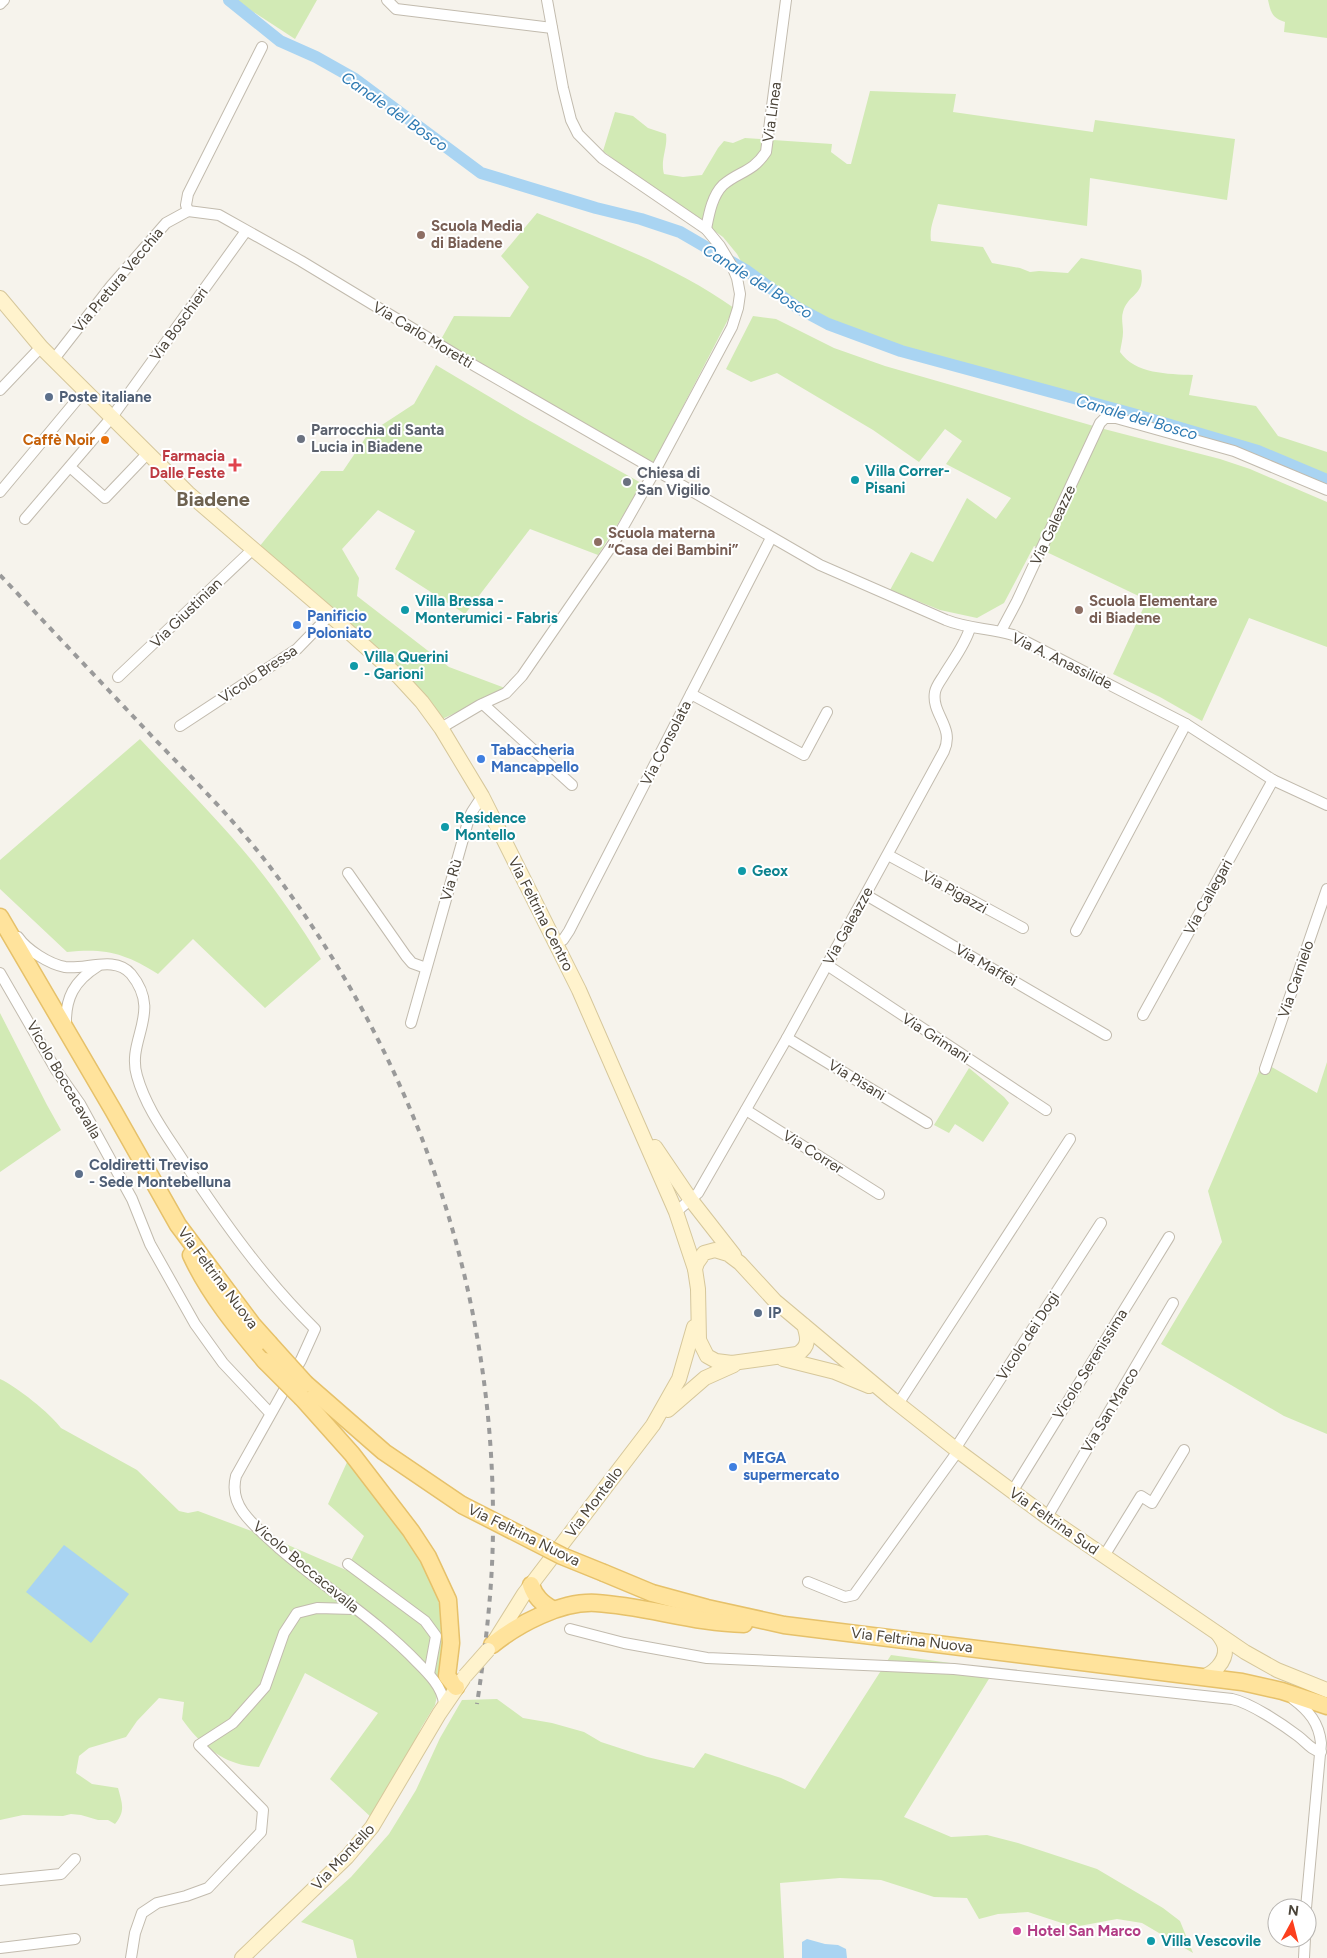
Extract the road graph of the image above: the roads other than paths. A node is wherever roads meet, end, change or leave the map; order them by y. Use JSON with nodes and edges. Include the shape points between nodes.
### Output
{"nodes":[{"id":1,"x":4,"y":0,"type":"edge"},
{"id":2,"x":386,"y":0,"type":"edge"},
{"id":3,"x":547,"y":0,"type":"edge"},
{"id":4,"x":786,"y":0,"type":"edge"},
{"id":5,"x":0,"y":4,"type":"edge"},
{"id":6,"x":552,"y":28,"type":"junction"},
{"id":7,"x":262,"y":47,"type":"dead end"},
{"id":8,"x":188,"y":211,"type":"junction"},
{"id":9,"x":706,"y":229,"type":"junction"},
{"id":10,"x":246,"y":231,"type":"junction"},
{"id":11,"x":1,"y":303,"type":"edge"},
{"id":12,"x":41,"y":347,"type":"junction"},
{"id":13,"x":54,"y":359,"type":"junction"},
{"id":14,"x":0,"y":390,"type":"edge"},
{"id":15,"x":85,"y":390,"type":"junction"},
{"id":16,"x":112,"y":417,"type":"junction"},
{"id":17,"x":148,"y":453,"type":"junction"},
{"id":18,"x":70,"y":467,"type":"junction"},
{"id":19,"x":656,"y":469,"type":"junction"},
{"id":20,"x":1327,"y":490,"type":"edge"},
{"id":21,"x":0,"y":492,"type":"edge"},
{"id":22,"x":25,"y":519,"type":"dead end"},
{"id":23,"x":771,"y":538,"type":"junction"},
{"id":24,"x":253,"y":549,"type":"junction"},
{"id":25,"x":330,"y":615,"type":"junction"},
{"id":26,"x":970,"y":628,"type":"junction"},
{"id":27,"x":1001,"y":631,"type":"junction"},
{"id":28,"x":118,"y":677,"type":"dead end"},
{"id":29,"x":691,"y":694,"type":"junction"},
{"id":30,"x":482,"y":704,"type":"junction"},
{"id":31,"x":828,"y":712,"type":"dead end"},
{"id":32,"x":1186,"y":724,"type":"junction"},
{"id":33,"x":180,"y":726,"type":"dead end"},
{"id":34,"x":441,"y":728,"type":"junction"},
{"id":35,"x":1273,"y":780,"type":"junction"},
{"id":36,"x":572,"y":785,"type":"dead end"},
{"id":37,"x":482,"y":796,"type":"junction"},
{"id":38,"x":1327,"y":805,"type":"edge"},
{"id":39,"x":888,"y":855,"type":"junction"},
{"id":40,"x":348,"y":873,"type":"dead end"},
{"id":41,"x":1327,"y":889,"type":"edge"},
{"id":42,"x":866,"y":895,"type":"junction"},
{"id":43,"x":0,"y":916,"type":"edge"},
{"id":44,"x":1023,"y":928,"type":"dead end"},
{"id":45,"x":1076,"y":931,"type":"dead end"},
{"id":46,"x":556,"y":943,"type":"junction"},
{"id":47,"x":98,"y":965,"type":"junction"},
{"id":48,"x":827,"y":965,"type":"junction"},
{"id":49,"x":426,"y":968,"type":"junction"},
{"id":50,"x":0,"y":973,"type":"edge"},
{"id":51,"x":1143,"y":1015,"type":"dead end"},
{"id":52,"x":411,"y":1023,"type":"dead end"},
{"id":53,"x":66,"y":1032,"type":"junction"},
{"id":54,"x":1106,"y":1035,"type":"dead end"},
{"id":55,"x":787,"y":1038,"type":"junction"},
{"id":56,"x":1265,"y":1069,"type":"dead end"},
{"id":57,"x":746,"y":1110,"type":"junction"},
{"id":58,"x":1046,"y":1110,"type":"dead end"},
{"id":59,"x":635,"y":1118,"type":"junction"},
{"id":60,"x":927,"y":1123,"type":"dead end"},
{"id":61,"x":1070,"y":1139,"type":"dead end"},
{"id":62,"x":879,"y":1194,"type":"dead end"},
{"id":63,"x":691,"y":1200,"type":"junction"},
{"id":64,"x":676,"y":1212,"type":"junction"},
{"id":65,"x":1101,"y":1223,"type":"dead end"},
{"id":66,"x":178,"y":1225,"type":"junction"},
{"id":67,"x":1169,"y":1237,"type":"dead end"},
{"id":68,"x":740,"y":1263,"type":"junction"},
{"id":69,"x":695,"y":1269,"type":"junction"},
{"id":70,"x":1174,"y":1303,"type":"dead end"},
{"id":71,"x":698,"y":1312,"type":"junction"},
{"id":72,"x":804,"y":1325,"type":"junction"},
{"id":73,"x":775,"y":1358,"type":"junction"},
{"id":74,"x":742,"y":1363,"type":"junction"},
{"id":75,"x":304,"y":1391,"type":"junction"},
{"id":76,"x":895,"y":1401,"type":"junction"},
{"id":77,"x":270,"y":1413,"type":"junction"},
{"id":78,"x":653,"y":1425,"type":"junction"},
{"id":79,"x":957,"y":1450,"type":"junction"},
{"id":80,"x":1184,"y":1450,"type":"dead end"},
{"id":81,"x":1012,"y":1492,"type":"junction"},
{"id":82,"x":1047,"y":1517,"type":"junction"},
{"id":83,"x":1104,"y":1556,"type":"junction"},
{"id":84,"x":348,"y":1564,"type":"dead end"},
{"id":85,"x":808,"y":1582,"type":"dead end"},
{"id":86,"x":531,"y":1585,"type":"junction"},
{"id":87,"x":562,"y":1607,"type":"junction"},
{"id":88,"x":354,"y":1609,"type":"junction"},
{"id":89,"x":784,"y":1625,"type":"junction"},
{"id":90,"x":570,"y":1629,"type":"dead end"},
{"id":91,"x":1216,"y":1631,"type":"junction"},
{"id":92,"x":490,"y":1648,"type":"junction"},
{"id":93,"x":429,"y":1674,"type":"junction"},
{"id":94,"x":1202,"y":1677,"type":"junction"},
{"id":95,"x":458,"y":1684,"type":"junction"},
{"id":96,"x":439,"y":1689,"type":"junction"},
{"id":97,"x":1327,"y":1690,"type":"edge"},
{"id":98,"x":1282,"y":1691,"type":"junction"},
{"id":99,"x":1327,"y":1706,"type":"edge"},
{"id":100,"x":442,"y":1709,"type":"junction"},
{"id":101,"x":1321,"y":1752,"type":"junction"},
{"id":102,"x":75,"y":1859,"type":"dead end"},
{"id":103,"x":0,"y":1880,"type":"edge"},
{"id":104,"x":1307,"y":1898,"type":"edge"},
{"id":105,"x":75,"y":1938,"type":"dead end"},
{"id":106,"x":0,"y":1948,"type":"edge"},
{"id":107,"x":132,"y":1958,"type":"edge"},
{"id":108,"x":242,"y":1958,"type":"edge"}],
"edges":[{"from":1,"to":5,"type":"street"},
{"from":2,"to":6,"type":"street","via":[[396,9]]},
{"from":3,"to":6,"type":"street"},
{"from":4,"to":9,"type":"street","name":"Via Linea","via":[[766,152],[758,164],[722,186]]},
{"from":6,"to":9,"type":"street","via":[[567,106],[578,134],[602,158]]},
{"from":7,"to":8,"type":"street","via":[[188,194]]},
{"from":8,"to":10,"type":"street","name":"Via Carlo Moretti","via":[[218,216]]},
{"from":8,"to":13,"type":"street","name":"Via Pretura Vecchia","via":[[161,229]]},
{"from":9,"to":19,"type":"street","via":[[720,246],[737,278],[740,294],[737,314]]},
{"from":10,"to":16,"type":"street","name":"Via Boschieri"},
{"from":10,"to":19,"type":"street","name":"Via Carlo Moretti"},
{"from":11,"to":12,"type":"main road","name":"Via Feltrina Centro"},
{"from":12,"to":13,"type":"main road","name":"Via Feltrina Centro"},
{"from":12,"to":14,"type":"street"},
{"from":13,"to":15,"type":"main road","name":"Via Feltrina Centro"},
{"from":15,"to":16,"type":"main road","name":"Via Feltrina Centro"},
{"from":15,"to":21,"type":"street"},
{"from":16,"to":17,"type":"main road","name":"Via Feltrina Centro"},
{"from":16,"to":18,"type":"street","name":"Via Boschieri"},
{"from":17,"to":18,"type":"street","via":[[105,498]]},
{"from":17,"to":24,"type":"main road","name":"Via Feltrina Centro","via":[[188,493]]},
{"from":18,"to":22,"type":"street","name":"Via Boschieri"},
{"from":19,"to":23,"type":"street","name":"Via A. Anassilide"},
{"from":19,"to":30,"type":"street","via":[[615,541],[522,676],[506,693]]},
{"from":20,"to":27,"type":"street","name":"Via Galeazze","via":[[1234,451],[1116,418],[1105,418]]},
{"from":23,"to":26,"type":"street","name":"Via A. Anassilide","via":[[828,569],[932,615]]},
{"from":23,"to":29,"type":"street","name":"Via Consolata"},
{"from":24,"to":25,"type":"main road","name":"Via Feltrina Centro"},
{"from":24,"to":28,"type":"street","name":"Via Giustinian"},
{"from":25,"to":33,"type":"street","name":"Vicolo Bressa","via":[[297,649]]},
{"from":25,"to":34,"type":"main road","name":"Via Feltrina Centro","via":[[399,677]]},
{"from":26,"to":27,"type":"street","name":"Via A. Anassilide"},
{"from":26,"to":39,"type":"street","name":"Via Galeazze","via":[[968,637],[935,693],[936,706],[947,733],[946,747]]},
{"from":27,"to":32,"type":"street","name":"Via A. Anassilide","via":[[1077,666]]},
{"from":29,"to":31,"type":"street","via":[[804,755]]},
{"from":29,"to":46,"type":"street","name":"Via Consolata","via":[[569,931],[563,940]]},
{"from":30,"to":34,"type":"street"},
{"from":30,"to":36,"type":"street"},
{"from":32,"to":35,"type":"street","name":"Via A. Anassilide"},
{"from":32,"to":45,"type":"street"},
{"from":34,"to":37,"type":"main road","name":"Via Feltrina Centro"},
{"from":35,"to":38,"type":"street","name":"Via A. Anassilide"},
{"from":35,"to":51,"type":"street","name":"Via Callegari"},
{"from":37,"to":46,"type":"main road","name":"Via Feltrina Centro"},
{"from":37,"to":49,"type":"street","name":"Via Rù","via":[[480,802],[473,806],[469,818]]},
{"from":39,"to":42,"type":"street","name":"Via Galeazze"},
{"from":39,"to":44,"type":"street","name":"Via Pigazzi"},
{"from":40,"to":49,"type":"street","via":[[412,964]]},
{"from":41,"to":56,"type":"street","name":"Via Carnielo"},
{"from":42,"to":48,"type":"street","name":"Via Galeazze"},
{"from":42,"to":54,"type":"street","name":"Via Maffei"},
{"from":43,"to":47,"type":"street","via":[[23,944],[49,961],[65,967]]},
{"from":43,"to":53,"type":"main road","name":"Via Feltrina Nuova"},
{"from":46,"to":59,"type":"main road","name":"Via Feltrina Centro"},
{"from":47,"to":53,"type":"street","via":[[80,978],[69,999]]},
{"from":47,"to":77,"type":"street","name":"Vicolo Boccacavalla","via":[[116,965],[129,972],[144,998],[145,1016],[136,1057],[136,1074],[148,1105],[258,1267],[315,1329]]},
{"from":48,"to":55,"type":"street","name":"Via Galeazze"},
{"from":48,"to":58,"type":"street","name":"Via Grimani"},
{"from":49,"to":52,"type":"street","name":"Via Rù"},
{"from":50,"to":77,"type":"street","name":"Vicolo Boccacavalla","via":[[56,1070],[80,1104],[132,1199],[150,1244],[195,1324],[224,1363]]},
{"from":53,"to":66,"type":"main road","name":"Via Feltrina Nuova"},
{"from":55,"to":57,"type":"street","name":"Via Galeazze"},
{"from":55,"to":60,"type":"street","name":"Via Pisani"},
{"from":57,"to":62,"type":"street","name":"Via Correr"},
{"from":57,"to":63,"type":"street","name":"Via Galeazze"},
{"from":59,"to":63,"type":"main road","name":"Via Feltrina Centro"},
{"from":59,"to":64,"type":"main road","name":"Via Feltrina Centro"},
{"from":61,"to":76,"type":"street"},
{"from":63,"to":64,"type":"street","name":"Via Galeazze"},
{"from":63,"to":68,"type":"main road"},
{"from":64,"to":69,"type":"main road"},
{"from":65,"to":79,"type":"street","name":"Vicolo dei Dogi"},
{"from":66,"to":75,"type":"main road","name":"Via Feltrina Nuova","bridge":true},
{"from":66,"to":75,"type":"main road","bridge":true,"via":[[201,1276],[240,1331],[265,1361]]},
{"from":67,"to":81,"type":"street","name":"Vicolo Serenissima"},
{"from":68,"to":69,"type":"main road","via":[[721,1251],[709,1251],[700,1257]]},
{"from":68,"to":72,"type":"main road","name":"Via Feltrina Sud","via":[[763,1290]]},
{"from":69,"to":71,"type":"main road"},
{"from":70,"to":82,"type":"street","name":"Via San Marco"},
{"from":71,"to":74,"type":"main road","via":[[699,1340],[707,1356],[716,1361]]},
{"from":71,"to":78,"type":"main road","name":"Via Montello","via":[[678,1379]]},
{"from":72,"to":73,"type":"main road","via":[[808,1337],[805,1348],[793,1356]]},
{"from":72,"to":76,"type":"main road","name":"Via Feltrina Sud"},
{"from":73,"to":74,"type":"main road"},
{"from":73,"to":76,"type":"main road","name":"Via Feltrina Sud","via":[[846,1376]]},
{"from":74,"to":78,"type":"main road","name":"Via Montello","via":[[705,1378]]},
{"from":75,"to":89,"type":"main road","name":"Via Feltrina Nuova","bridge":true,"via":[[384,1452],[462,1505],[562,1556],[652,1593]]},
{"from":75,"to":95,"type":"main road","via":[[428,1557],[448,1600],[451,1643],[447,1676]]},
{"from":76,"to":79,"type":"main road","name":"Via Feltrina Sud"},
{"from":77,"to":88,"type":"street","name":"Vicolo Boccacavalla","via":[[236,1476],[236,1498],[242,1511],[261,1532]]},
{"from":78,"to":86,"type":"main road","name":"Via Montello"},
{"from":79,"to":81,"type":"main road","name":"Via Feltrina Sud"},
{"from":79,"to":85,"type":"street","name":"Vicolo dei Dogi","via":[[854,1594],[846,1597]]},
{"from":80,"to":83,"type":"street","via":[[1152,1503],[1141,1496]]},
{"from":81,"to":82,"type":"main road","name":"Via Feltrina Sud"},
{"from":82,"to":83,"type":"main road","name":"Via Feltrina Sud"},
{"from":83,"to":91,"type":"main road","name":"Via Feltrina Sud"},
{"from":84,"to":93,"type":"street","via":[[425,1621],[436,1636]]},
{"from":86,"to":87,"type":"main road","via":[[534,1595],[542,1603]]},
{"from":86,"to":92,"type":"main road","name":"Via Montello"},
{"from":87,"to":89,"type":"main road","via":[[595,1602],[730,1624]]},
{"from":87,"to":92,"type":"main road","via":[[508,1632]]},
{"from":88,"to":93,"type":"street","name":"Vicolo Boccacavalla","via":[[401,1645]]},
{"from":88,"to":107,"type":"street","via":[[317,1608],[297,1613],[284,1633],[265,1687],[233,1723],[199,1745],[263,1810],[261,1832],[208,1888],[157,1904],[142,1913]]},
{"from":89,"to":94,"type":"main road","name":"Via Feltrina Nuova"},
{"from":90,"to":101,"type":"street","via":[[624,1643],[707,1658],[945,1669],[1232,1699],[1255,1709]]},
{"from":91,"to":94,"type":"main road","via":[[1225,1646],[1225,1654],[1214,1670]]},
{"from":91,"to":97,"type":"main road","name":"Via Feltrina Sud","via":[[1265,1664]]},
{"from":92,"to":95,"type":"main road","name":"Via Montello","bridge":true},
{"from":93,"to":96,"type":"street","name":"Vicolo Boccacavalla"},
{"from":94,"to":98,"type":"main road","name":"Via Feltrina Nuova"},
{"from":95,"to":96,"type":"street","via":[[448,1690]]},
{"from":95,"to":100,"type":"main road","name":"Via Montello"},
{"from":96,"to":100,"type":"street","name":"Vicolo Boccacavalla"},
{"from":98,"to":99,"type":"main road","name":"Via Feltrina Nuova"},
{"from":98,"to":101,"type":"street","via":[[1313,1717],[1320,1736]]},
{"from":100,"to":108,"type":"main road","name":"Via Montello","via":[[372,1827],[347,1857]]},
{"from":101,"to":104,"type":"street"},
{"from":102,"to":103,"type":"street","via":[[61,1874]]},
{"from":105,"to":106,"type":"street"}]}
